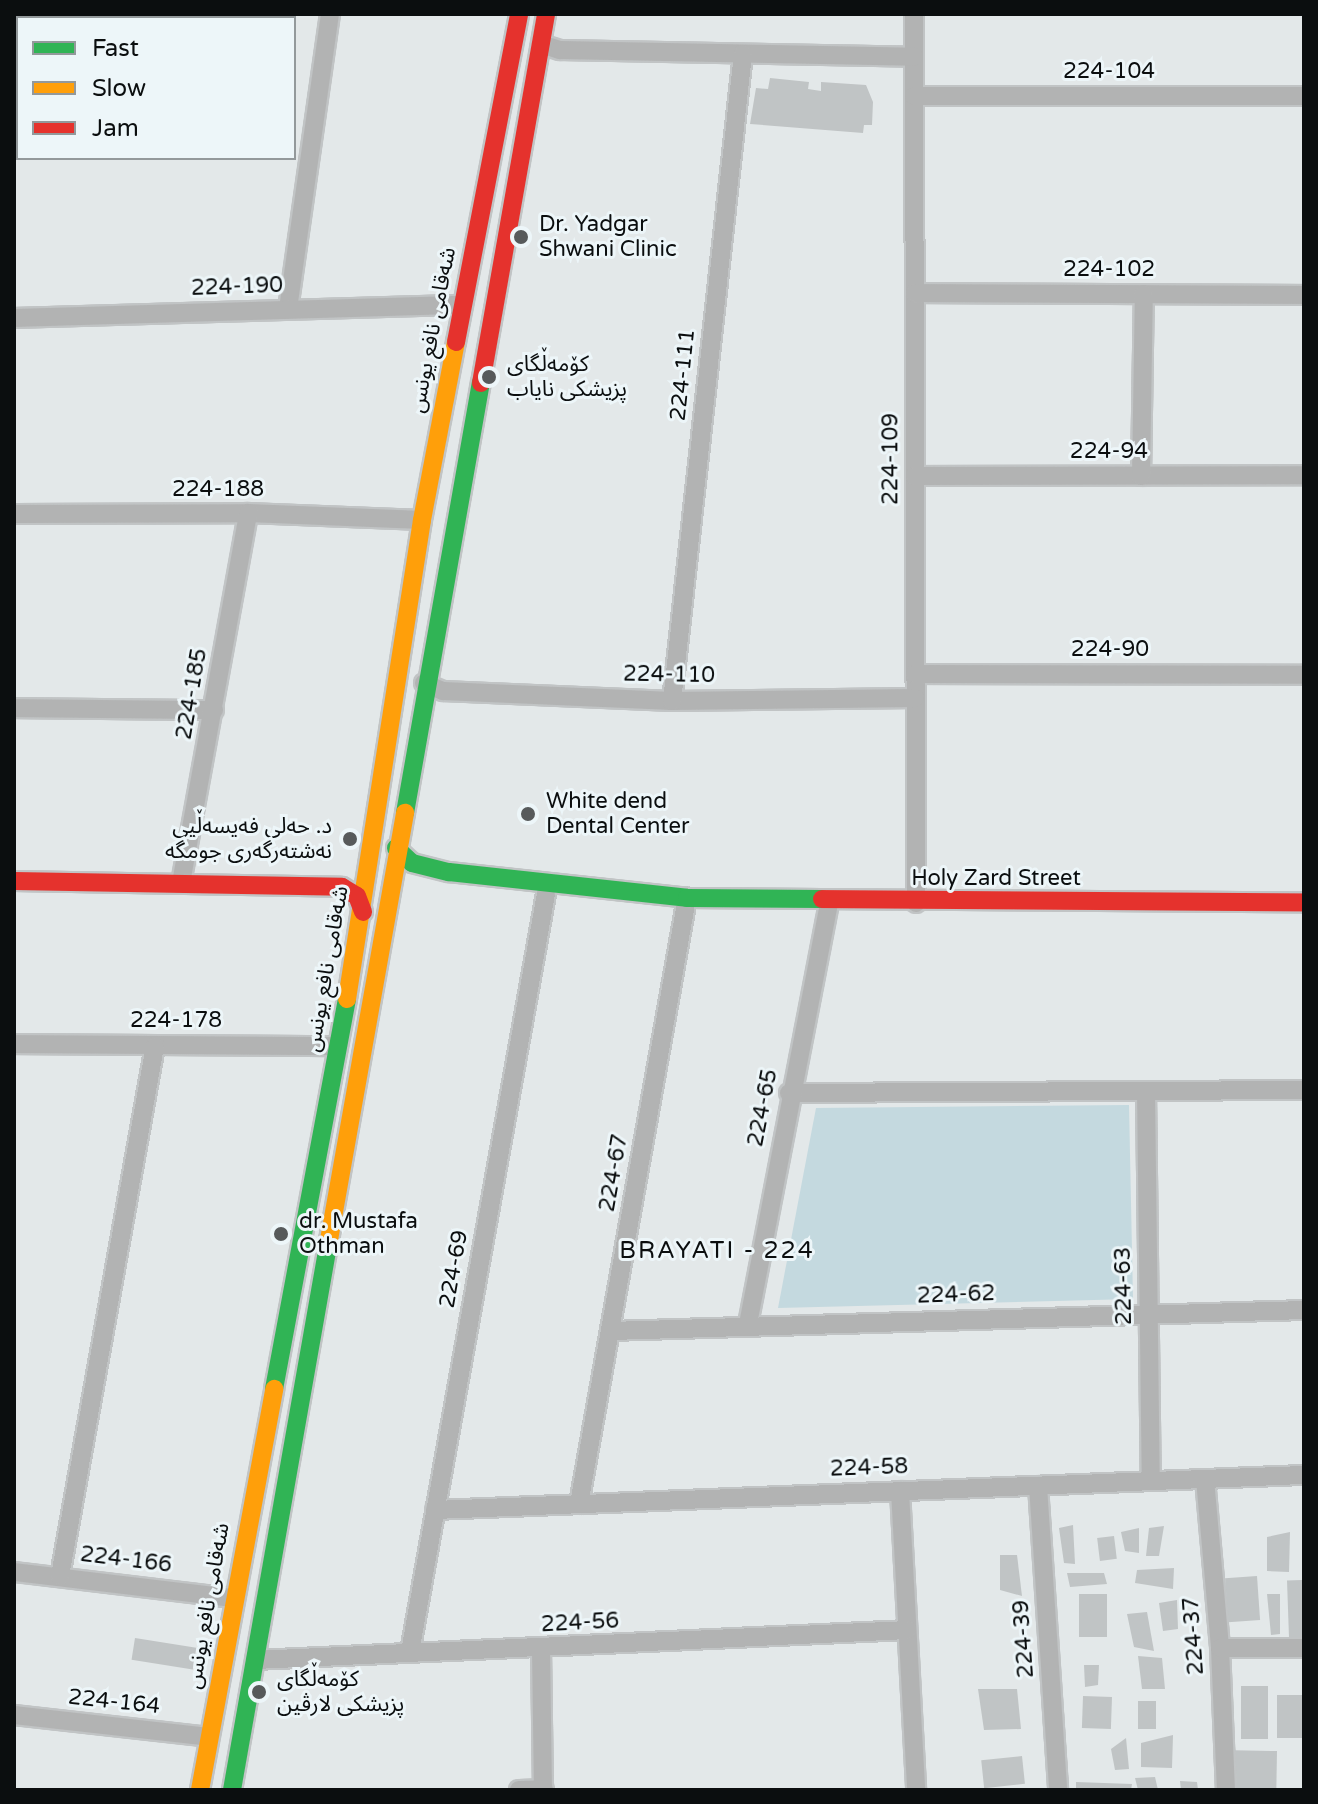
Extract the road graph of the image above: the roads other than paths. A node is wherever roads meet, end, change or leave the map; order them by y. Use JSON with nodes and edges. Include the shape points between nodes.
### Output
{"nodes":[{"id":1,"x":330,"y":14,"type":"edge"},
{"id":2,"x":519,"y":14,"type":"edge"},
{"id":3,"x":546,"y":14,"type":"edge"},
{"id":4,"x":914,"y":14,"type":"edge"},
{"id":5,"x":541,"y":44,"type":"junction"},
{"id":6,"x":743,"y":54,"type":"junction"},
{"id":7,"x":914,"y":57,"type":"junction"},
{"id":8,"x":914,"y":96,"type":"junction"},
{"id":9,"x":1304,"y":96,"type":"edge"},
{"id":10,"x":303,"y":144,"type":"edge"},
{"id":11,"x":915,"y":293,"type":"junction"},
{"id":12,"x":1144,"y":294,"type":"junction"},
{"id":13,"x":1304,"y":295,"type":"edge"},
{"id":14,"x":462,"y":305,"type":"junction"},
{"id":15,"x":288,"y":309,"type":"junction"},
{"id":16,"x":14,"y":318,"type":"edge"},
{"id":17,"x":1304,"y":475,"type":"edge"},
{"id":18,"x":915,"y":476,"type":"junction"},
{"id":19,"x":1141,"y":476,"type":"junction"},
{"id":20,"x":248,"y":513,"type":"junction"},
{"id":21,"x":14,"y":514,"type":"edge"},
{"id":22,"x":422,"y":520,"type":"junction"},
{"id":23,"x":915,"y":674,"type":"junction"},
{"id":24,"x":1304,"y":675,"type":"edge"},
{"id":25,"x":424,"y":683,"type":"junction"},
{"id":26,"x":915,"y":698,"type":"junction"},
{"id":27,"x":672,"y":701,"type":"junction"},
{"id":28,"x":14,"y":708,"type":"edge"},
{"id":29,"x":214,"y":710,"type":"junction"},
{"id":30,"x":396,"y":848,"type":"junction"},
{"id":31,"x":370,"y":862,"type":"junction"},
{"id":32,"x":14,"y":881,"type":"edge"},
{"id":33,"x":181,"y":883,"type":"junction"},
{"id":34,"x":342,"y":887,"type":"junction"},
{"id":35,"x":389,"y":892,"type":"junction"},
{"id":36,"x":546,"y":894,"type":"junction"},
{"id":37,"x":687,"y":898,"type":"junction"},
{"id":38,"x":829,"y":902,"type":"junction"},
{"id":39,"x":1304,"y":902,"type":"edge"},
{"id":40,"x":916,"y":903,"type":"junction"},
{"id":41,"x":363,"y":912,"type":"junction"},
{"id":42,"x":14,"y":1044,"type":"edge"},
{"id":43,"x":155,"y":1046,"type":"junction"},
{"id":44,"x":337,"y":1046,"type":"junction"},
{"id":45,"x":1304,"y":1090,"type":"edge"},
{"id":46,"x":1146,"y":1091,"type":"junction"},
{"id":47,"x":789,"y":1093,"type":"junction"},
{"id":48,"x":1304,"y":1310,"type":"edge"},
{"id":49,"x":1149,"y":1314,"type":"junction"},
{"id":50,"x":748,"y":1324,"type":"junction"},
{"id":51,"x":610,"y":1331,"type":"junction"},
{"id":52,"x":290,"y":1461,"type":"junction"},
{"id":53,"x":259,"y":1463,"type":"junction"},
{"id":54,"x":1304,"y":1475,"type":"edge"},
{"id":55,"x":1205,"y":1479,"type":"junction"},
{"id":56,"x":1151,"y":1481,"type":"junction"},
{"id":57,"x":1038,"y":1486,"type":"junction"},
{"id":58,"x":900,"y":1491,"type":"junction"},
{"id":59,"x":579,"y":1504,"type":"junction"},
{"id":60,"x":435,"y":1510,"type":"junction"},
{"id":61,"x":14,"y":1572,"type":"edge"},
{"id":62,"x":60,"y":1576,"type":"junction"},
{"id":63,"x":232,"y":1598,"type":"junction"},
{"id":64,"x":907,"y":1630,"type":"junction"},
{"id":65,"x":1220,"y":1648,"type":"junction"},
{"id":66,"x":1304,"y":1648,"type":"edge"},
{"id":67,"x":541,"y":1649,"type":"junction"},
{"id":68,"x":410,"y":1652,"type":"junction"},
{"id":69,"x":255,"y":1660,"type":"junction"},
{"id":70,"x":14,"y":1715,"type":"edge"},
{"id":71,"x":209,"y":1737,"type":"junction"},
{"id":72,"x":200,"y":1790,"type":"edge"},
{"id":73,"x":232,"y":1790,"type":"edge"},
{"id":74,"x":519,"y":1790,"type":"edge"},
{"id":75,"x":544,"y":1790,"type":"edge"},
{"id":76,"x":916,"y":1790,"type":"edge"},
{"id":77,"x":1058,"y":1790,"type":"edge"},
{"id":78,"x":1226,"y":1790,"type":"edge"}],
"edges":[{"from":1,"to":10,"type":"street"},
{"from":2,"to":14,"type":"main road","name":"شەقامی نافع یونس"},
{"from":3,"to":5,"type":"main road"},
{"from":4,"to":7,"type":"street","name":"224-109"},
{"from":5,"to":6,"type":"street","via":[[560,50]]},
{"from":5,"to":25,"type":"main road"},
{"from":6,"to":7,"type":"street"},
{"from":6,"to":27,"type":"street","name":"224-111"},
{"from":7,"to":8,"type":"street","name":"224-109"},
{"from":8,"to":9,"type":"street","name":"224-104"},
{"from":8,"to":11,"type":"street","name":"224-109"},
{"from":10,"to":15,"type":"street"},
{"from":11,"to":12,"type":"street","name":"224-102"},
{"from":11,"to":18,"type":"street","name":"224-109"},
{"from":12,"to":13,"type":"street","name":"224-102"},
{"from":12,"to":19,"type":"street"},
{"from":14,"to":15,"type":"street","name":"224-190"},
{"from":14,"to":22,"type":"main road","name":"شەقامی نافع یونس"},
{"from":15,"to":16,"type":"street","name":"224-190"},
{"from":17,"to":19,"type":"street","name":"224-94"},
{"from":18,"to":19,"type":"street","name":"224-94"},
{"from":18,"to":23,"type":"street","name":"224-109"},
{"from":20,"to":21,"type":"street","name":"224-188"},
{"from":20,"to":22,"type":"street","name":"224-188"},
{"from":20,"to":29,"type":"street","name":"224-185"},
{"from":22,"to":31,"type":"main road","name":"شەقامی نافع یونس"},
{"from":23,"to":24,"type":"street","name":"224-90"},
{"from":23,"to":26,"type":"street","name":"224-109"},
{"from":25,"to":27,"type":"street","name":"224-110","via":[[443,691]]},
{"from":25,"to":30,"type":"main road"},
{"from":26,"to":27,"type":"street","name":"224-110"},
{"from":26,"to":40,"type":"street","name":"224-109"},
{"from":28,"to":29,"type":"street"},
{"from":29,"to":33,"type":"street","name":"224-185"},
{"from":30,"to":35,"type":"main road"},
{"from":30,"to":37,"type":"main road","name":"Holy Zard Street","via":[[412,863],[449,872]]},
{"from":31,"to":34,"type":"main road","via":[[359,879]]},
{"from":31,"to":41,"type":"main road","name":"شەقامی نافع یونس"},
{"from":32,"to":33,"type":"main road"},
{"from":33,"to":34,"type":"main road"},
{"from":34,"to":41,"type":"main road","via":[[357,896]]},
{"from":35,"to":36,"type":"main road","name":"Holy Zard Street","via":[[428,882]]},
{"from":35,"to":52,"type":"main road"},
{"from":36,"to":37,"type":"main road","name":"Holy Zard Street","via":[[678,903]]},
{"from":36,"to":60,"type":"street","name":"224-69"},
{"from":37,"to":38,"type":"main road","name":"Holy Zard Street"},
{"from":37,"to":51,"type":"street","name":"224-67"},
{"from":38,"to":40,"type":"main road","name":"Holy Zard Street"},
{"from":38,"to":47,"type":"street","name":"224-65"},
{"from":39,"to":40,"type":"main road","name":"Holy Zard Street"},
{"from":41,"to":44,"type":"main road","name":"شەقامی نافع یونس"},
{"from":42,"to":43,"type":"street","name":"224-178"},
{"from":43,"to":44,"type":"street","name":"224-178"},
{"from":43,"to":62,"type":"street"},
{"from":44,"to":53,"type":"main road","name":"شەقامی نافع یونس"},
{"from":45,"to":46,"type":"street"},
{"from":46,"to":47,"type":"street"},
{"from":46,"to":49,"type":"street","name":"224-63"},
{"from":47,"to":50,"type":"street","name":"224-65"},
{"from":48,"to":49,"type":"street","name":"224-62"},
{"from":49,"to":50,"type":"street","name":"224-62"},
{"from":49,"to":56,"type":"street","name":"224-63"},
{"from":50,"to":51,"type":"street","name":"224-62"},
{"from":51,"to":59,"type":"street","name":"224-67"},
{"from":52,"to":53,"type":"main road"},
{"from":52,"to":69,"type":"main road"},
{"from":53,"to":63,"type":"main road","name":"شەقامی نافع یونس"},
{"from":54,"to":55,"type":"street","name":"224-58"},
{"from":55,"to":56,"type":"street","name":"224-58"},
{"from":55,"to":65,"type":"street","name":"224-37"},
{"from":56,"to":57,"type":"street","name":"224-58"},
{"from":57,"to":58,"type":"street","name":"224-58"},
{"from":57,"to":77,"type":"street","name":"224-39"},
{"from":58,"to":59,"type":"street","name":"224-58"},
{"from":58,"to":64,"type":"street"},
{"from":59,"to":60,"type":"street","name":"224-58"},
{"from":60,"to":68,"type":"street","name":"224-69"},
{"from":61,"to":62,"type":"street","name":"224-166"},
{"from":62,"to":63,"type":"street","name":"224-166"},
{"from":63,"to":71,"type":"main road","name":"شەقامی نافع یونس"},
{"from":64,"to":67,"type":"street","name":"224-56"},
{"from":64,"to":76,"type":"street"},
{"from":65,"to":66,"type":"street"},
{"from":65,"to":78,"type":"street","name":"224-37"},
{"from":67,"to":68,"type":"street","name":"224-56"},
{"from":67,"to":75,"type":"street"},
{"from":68,"to":69,"type":"street","name":"224-56"},
{"from":69,"to":73,"type":"main road"},
{"from":70,"to":71,"type":"street","name":"224-164"},
{"from":71,"to":72,"type":"main road","name":"شەقامی نافع یونس"},
{"from":74,"to":75,"type":"street"}]}
